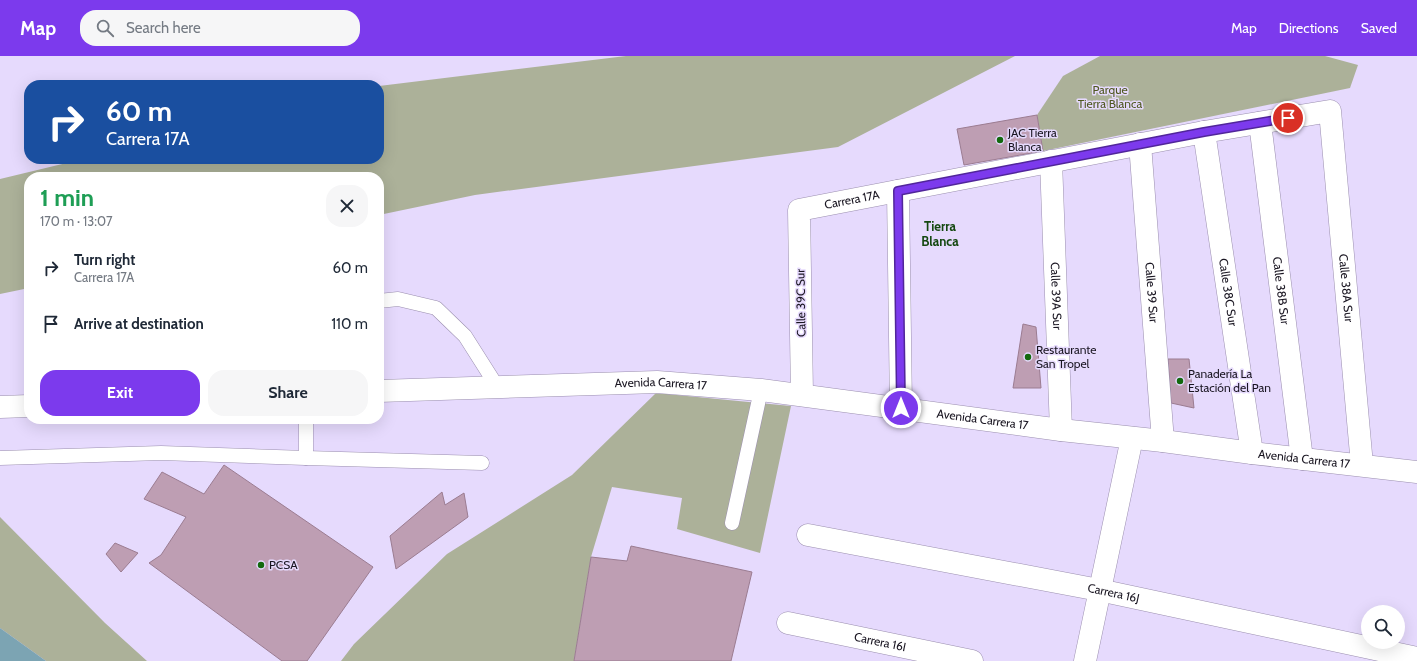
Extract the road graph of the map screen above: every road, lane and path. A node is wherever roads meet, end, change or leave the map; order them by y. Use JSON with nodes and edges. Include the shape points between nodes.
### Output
{"nodes":[{"id":1,"x":1330,"y":111,"type":"joint"},
{"id":2,"x":1260,"y":123,"type":"junction"},
{"id":3,"x":1204,"y":132,"type":"junction"},
{"id":4,"x":1140,"y":144,"type":"junction"},
{"id":5,"x":1051,"y":162,"type":"junction"},
{"id":6,"x":898,"y":191,"type":"junction"},
{"id":7,"x":799,"y":210,"type":"joint"},
{"id":8,"x":384,"y":300,"type":"edge"},
{"id":9,"x":498,"y":388,"type":"junction"},
{"id":10,"x":761,"y":390,"type":"junction"},
{"id":11,"x":384,"y":391,"type":"edge"},
{"id":12,"x":802,"y":395,"type":"junction"},
{"id":13,"x":24,"y":406,"type":"edge"},
{"id":14,"x":0,"y":407,"type":"edge"},
{"id":15,"x":901,"y":408,"type":"junction"},
{"id":16,"x":306,"y":424,"type":"edge"},
{"id":17,"x":1061,"y":430,"type":"junction"},
{"id":18,"x":1132,"y":438,"type":"junction"},
{"id":19,"x":1163,"y":441,"type":"junction"},
{"id":20,"x":1252,"y":453,"type":"junction"},
{"id":21,"x":0,"y":458,"type":"edge"},
{"id":22,"x":306,"y":458,"type":"junction"},
{"id":23,"x":1302,"y":458,"type":"junction"},
{"id":24,"x":482,"y":463,"type":"dead end"},
{"id":25,"x":1362,"y":465,"type":"junction"},
{"id":26,"x":1417,"y":472,"type":"edge"},
{"id":27,"x":732,"y":523,"type":"dead end"},
{"id":28,"x":808,"y":535,"type":"dead end"},
{"id":29,"x":1099,"y":590,"type":"junction"},
{"id":30,"x":788,"y":622,"type":"dead end"},
{"id":31,"x":1417,"y":658,"type":"edge"},
{"id":32,"x":972,"y":661,"type":"edge"},
{"id":33,"x":1085,"y":661,"type":"edge"}],
"edges":[{"from":1,"to":2,"type":"street","name":"Carrera 17A"},
{"from":1,"to":25,"type":"street","name":"Calle 38A Sur"},
{"from":2,"to":3,"type":"street","name":"Carrera 17A"},
{"from":2,"to":23,"type":"street","name":"Calle 38B Sur"},
{"from":3,"to":4,"type":"street","name":"Carrera 17A"},
{"from":3,"to":20,"type":"street","name":"Calle 38C Sur"},
{"from":4,"to":5,"type":"street","name":"Carrera 17A"},
{"from":4,"to":19,"type":"street","name":"Calle 39 Sur"},
{"from":5,"to":6,"type":"street","name":"Carrera 17A"},
{"from":5,"to":17,"type":"street","name":"Calle 39A Sur"},
{"from":6,"to":7,"type":"street","name":"Carrera 17A"},
{"from":6,"to":15,"type":"street"},
{"from":7,"to":12,"type":"street","name":"Calle 39C Sur"},
{"from":8,"to":9,"type":"lane","via":[[398,299],[436,308],[465,336]]},
{"from":9,"to":10,"type":"street","name":"Avenida Carrera 17","via":[[657,382]]},
{"from":9,"to":11,"type":"street","name":"Avenida Carrera 17"},
{"from":10,"to":12,"type":"street","name":"Avenida Carrera 17"},
{"from":10,"to":27,"type":"lane"},
{"from":12,"to":15,"type":"street","name":"Avenida Carrera 17"},
{"from":13,"to":14,"type":"street"},
{"from":15,"to":17,"type":"street","name":"Avenida Carrera 17"},
{"from":16,"to":22,"type":"lane"},
{"from":17,"to":18,"type":"street","name":"Avenida Carrera 17"},
{"from":18,"to":19,"type":"street","name":"Avenida Carrera 17"},
{"from":18,"to":29,"type":"street"},
{"from":19,"to":20,"type":"street","name":"Avenida Carrera 17"},
{"from":20,"to":23,"type":"street","name":"Avenida Carrera 17"},
{"from":21,"to":22,"type":"lane","via":[[161,453]]},
{"from":22,"to":24,"type":"lane"},
{"from":23,"to":25,"type":"street","name":"Avenida Carrera 17"},
{"from":25,"to":26,"type":"street","name":"Avenida Carrera 17"},
{"from":28,"to":29,"type":"street","name":"Carrera 16J"},
{"from":29,"to":31,"type":"street","name":"Carrera 16J"},
{"from":29,"to":33,"type":"street"},
{"from":30,"to":32,"type":"street","name":"Carrera 16I"}]}
